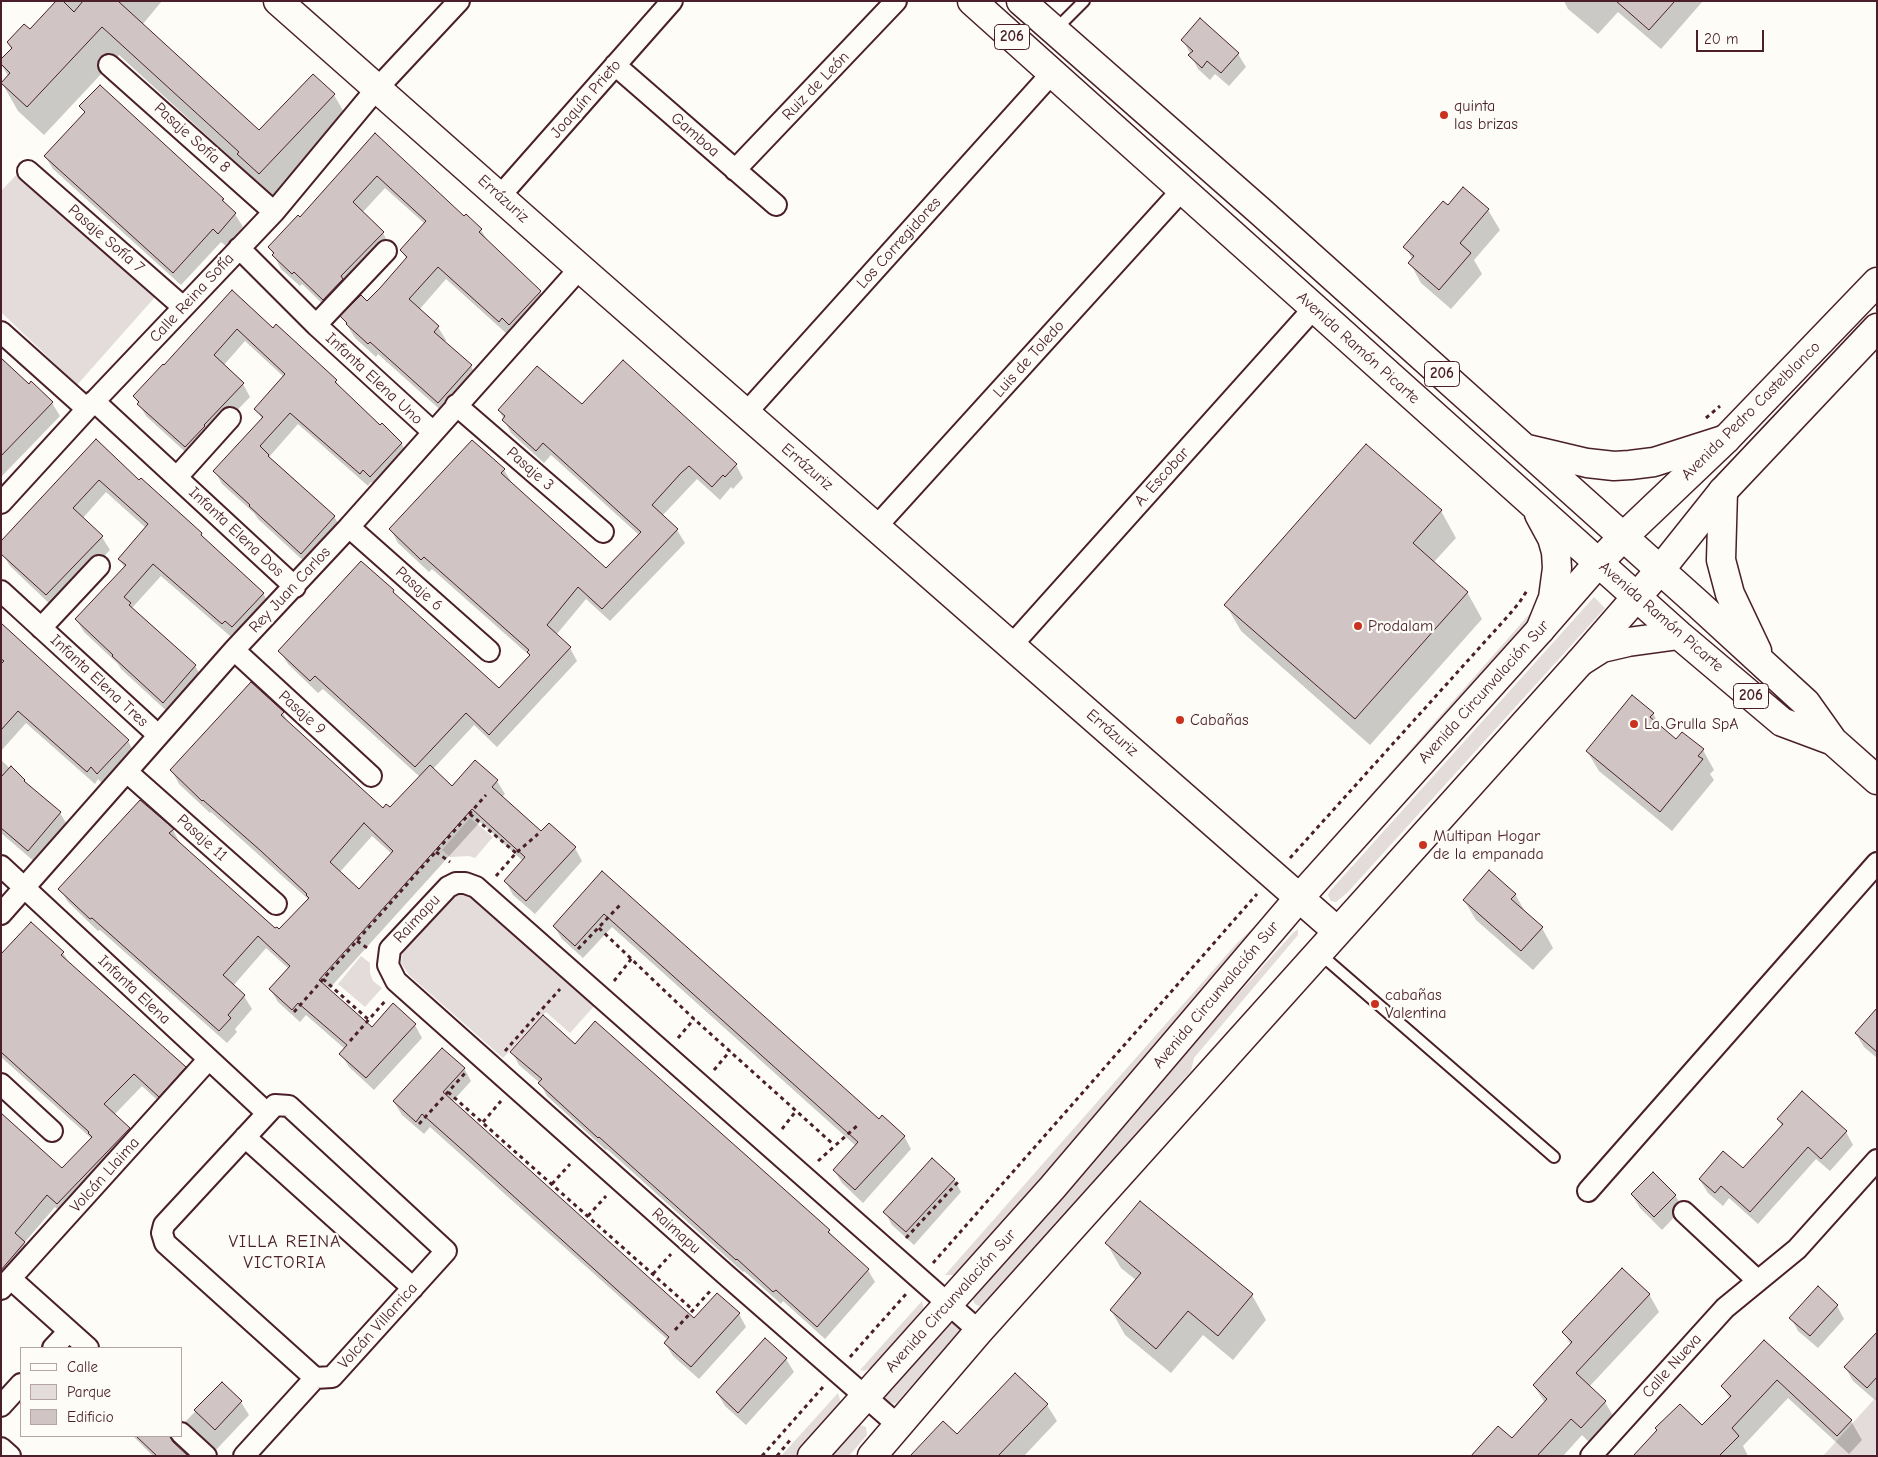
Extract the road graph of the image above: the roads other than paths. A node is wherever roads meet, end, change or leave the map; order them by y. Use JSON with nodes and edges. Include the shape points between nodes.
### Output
{"nodes":[{"id":1,"x":459,"y":1,"type":"edge"},
{"id":2,"x":672,"y":1,"type":"edge"},
{"id":3,"x":896,"y":1,"type":"edge"},
{"id":4,"x":972,"y":1,"type":"edge"},
{"id":5,"x":1021,"y":1,"type":"edge"},
{"id":6,"x":1084,"y":1,"type":"edge"},
{"id":7,"x":287,"y":4,"type":"edge"},
{"id":8,"x":1059,"y":36,"type":"junction"},
{"id":9,"x":109,"y":65,"type":"dead end"},
{"id":10,"x":616,"y":65,"type":"junction"},
{"id":11,"x":1052,"y":73,"type":"junction"},
{"id":12,"x":377,"y":89,"type":"junction"},
{"id":13,"x":735,"y":170,"type":"junction"},
{"id":14,"x":28,"y":171,"type":"dead end"},
{"id":15,"x":1182,"y":190,"type":"junction"},
{"id":16,"x":500,"y":196,"type":"junction"},
{"id":17,"x":776,"y":204,"type":"dead end"},
{"id":18,"x":274,"y":212,"type":"junction"},
{"id":19,"x":239,"y":248,"type":"junction"},
{"id":20,"x":386,"y":251,"type":"dead end"},
{"id":21,"x":580,"y":268,"type":"junction"},
{"id":22,"x":1877,"y":282,"type":"edge"},
{"id":23,"x":183,"y":307,"type":"junction"},
{"id":24,"x":1314,"y":308,"type":"junction"},
{"id":25,"x":316,"y":325,"type":"junction"},
{"id":26,"x":1877,"y":328,"type":"edge"},
{"id":27,"x":1,"y":332,"type":"edge"},
{"id":28,"x":91,"y":405,"type":"junction"},
{"id":29,"x":456,"y":405,"type":"junction"},
{"id":30,"x":746,"y":413,"type":"junction"},
{"id":31,"x":230,"y":418,"type":"dead end"},
{"id":32,"x":433,"y":432,"type":"junction"},
{"id":33,"x":1726,"y":439,"type":"junction"},
{"id":34,"x":1524,"y":448,"type":"junction"},
{"id":35,"x":177,"y":477,"type":"junction"},
{"id":36,"x":1723,"y":491,"type":"junction"},
{"id":37,"x":1,"y":503,"type":"edge"},
{"id":38,"x":1535,"y":506,"type":"junction"},
{"id":39,"x":349,"y":527,"type":"junction"},
{"id":40,"x":876,"y":527,"type":"junction"},
{"id":41,"x":603,"y":532,"type":"dead end"},
{"id":42,"x":1623,"y":537,"type":"junction"},
{"id":43,"x":1599,"y":562,"type":"junction"},
{"id":44,"x":99,"y":566,"type":"dead end"},
{"id":45,"x":1660,"y":570,"type":"junction"},
{"id":46,"x":295,"y":587,"type":"junction"},
{"id":47,"x":1,"y":591,"type":"edge"},
{"id":48,"x":1637,"y":597,"type":"junction"},
{"id":49,"x":41,"y":628,"type":"junction"},
{"id":50,"x":1540,"y":630,"type":"junction"},
{"id":51,"x":1679,"y":635,"type":"junction"},
{"id":52,"x":1011,"y":646,"type":"junction"},
{"id":53,"x":234,"y":650,"type":"junction"},
{"id":54,"x":489,"y":651,"type":"dead end"},
{"id":55,"x":1580,"y":662,"type":"junction"},
{"id":56,"x":1763,"y":664,"type":"junction"},
{"id":57,"x":158,"y":735,"type":"junction"},
{"id":58,"x":1833,"y":741,"type":"junction"},
{"id":59,"x":128,"y":772,"type":"junction"},
{"id":60,"x":371,"y":776,"type":"dead end"},
{"id":61,"x":1877,"y":780,"type":"edge"},
{"id":62,"x":1877,"y":863,"type":"edge"},
{"id":63,"x":1,"y":866,"type":"edge"},
{"id":64,"x":25,"y":888,"type":"junction"},
{"id":65,"x":1300,"y":897,"type":"junction"},
{"id":66,"x":276,"y":904,"type":"dead end"},
{"id":67,"x":1,"y":914,"type":"edge"},
{"id":68,"x":1337,"y":930,"type":"junction"},
{"id":69,"x":1318,"y":952,"type":"junction"},
{"id":70,"x":208,"y":1060,"type":"junction"},
{"id":71,"x":1,"y":1084,"type":"edge"},
{"id":72,"x":267,"y":1113,"type":"junction"},
{"id":73,"x":52,"y":1130,"type":"dead end"},
{"id":74,"x":245,"y":1137,"type":"junction"},
{"id":75,"x":1554,"y":1157,"type":"dead end"},
{"id":76,"x":1877,"y":1160,"type":"edge"},
{"id":77,"x":1588,"y":1191,"type":"dead end"},
{"id":78,"x":1684,"y":1212,"type":"dead end"},
{"id":79,"x":1757,"y":1280,"type":"junction"},
{"id":80,"x":6,"y":1284,"type":"edge"},
{"id":81,"x":413,"y":1288,"type":"junction"},
{"id":82,"x":948,"y":1303,"type":"junction"},
{"id":83,"x":69,"y":1331,"type":"junction"},
{"id":84,"x":979,"y":1331,"type":"junction"},
{"id":85,"x":54,"y":1347,"type":"edge"},
{"id":86,"x":87,"y":1347,"type":"edge"},
{"id":87,"x":315,"y":1378,"type":"junction"},
{"id":88,"x":20,"y":1385,"type":"edge"},
{"id":89,"x":865,"y":1396,"type":"junction"},
{"id":90,"x":1,"y":1406,"type":"edge"},
{"id":91,"x":899,"y":1426,"type":"junction"},
{"id":92,"x":182,"y":1434,"type":"edge"},
{"id":93,"x":1,"y":1448,"type":"edge"},
{"id":94,"x":10,"y":1456,"type":"edge"},
{"id":95,"x":206,"y":1456,"type":"edge"},
{"id":96,"x":244,"y":1456,"type":"edge"},
{"id":97,"x":812,"y":1456,"type":"edge"},
{"id":98,"x":872,"y":1456,"type":"edge"},
{"id":99,"x":1591,"y":1456,"type":"edge"}],
"edges":[{"from":1,"to":12,"type":"street","name":"Calle Reina Sofía"},
{"from":2,"to":10,"type":"street","name":"Joaquín Prieto"},
{"from":3,"to":13,"type":"street","name":"Ruiz de León"},
{"from":4,"to":11,"type":"main road","name":"Avenida Ramón Picarte","number":"206"},
{"from":5,"to":8,"type":"main road","name":"Avenida Ramón Picarte","number":"206"},
{"from":6,"to":8,"type":"lane"},
{"from":7,"to":12,"type":"main road","name":"Errázuriz"},
{"from":8,"to":11,"type":"main road","via":[[1062,57]]},
{"from":8,"to":34,"type":"main road","name":"Avenida Ramón Picarte","number":"206"},
{"from":9,"to":18,"type":"street","name":"Pasaje Sofía 8"},
{"from":10,"to":13,"type":"street","name":"Gamboa"},
{"from":10,"to":16,"type":"street","name":"Joaquín Prieto"},
{"from":11,"to":15,"type":"main road","name":"Avenida Ramón Picarte","number":"206"},
{"from":11,"to":30,"type":"street","name":"Los Corregidores"},
{"from":12,"to":16,"type":"main road","name":"Errázuriz"},
{"from":12,"to":18,"type":"street","name":"Calle Reina Sofía"},
{"from":13,"to":17,"type":"street","name":"Gamboa"},
{"from":14,"to":23,"type":"street","name":"Pasaje Sofía 7"},
{"from":15,"to":24,"type":"main road","name":"Avenida Ramón Picarte","number":"206"},
{"from":15,"to":40,"type":"street","name":"Luis de Toledo"},
{"from":16,"to":21,"type":"main road","name":"Errázuriz"},
{"from":18,"to":19,"type":"street","name":"Calle Reina Sofía"},
{"from":19,"to":23,"type":"street","name":"Calle Reina Sofía"},
{"from":19,"to":25,"type":"street","name":"Infanta Elena Uno"},
{"from":20,"to":25,"type":"street","name":"Infanta Elena Uno"},
{"from":21,"to":29,"type":"street","name":"Rey Juan Carlos"},
{"from":21,"to":30,"type":"main road","name":"Errázuriz"},
{"from":22,"to":33,"type":"main road","name":"Avenida Pedro Castelblanco"},
{"from":23,"to":28,"type":"street","name":"Calle Reina Sofía"},
{"from":24,"to":38,"type":"main road","name":"Avenida Ramón Picarte","number":"206"},
{"from":24,"to":52,"type":"street","name":"A. Escobar"},
{"from":25,"to":32,"type":"street","name":"Infanta Elena Uno"},
{"from":26,"to":36,"type":"main road","name":"Avenida Pedro Castelblanco"},
{"from":27,"to":28,"type":"street","name":"Infanta Elena Dos"},
{"from":28,"to":35,"type":"street","name":"Infanta Elena Dos"},
{"from":28,"to":37,"type":"street","name":"Calle Reina Sofía"},
{"from":29,"to":32,"type":"street","name":"Rey Juan Carlos"},
{"from":29,"to":41,"type":"street","name":"Pasaje 3"},
{"from":30,"to":40,"type":"main road","name":"Errázuriz"},
{"from":31,"to":35,"type":"street","name":"Infanta Elena Dos"},
{"from":32,"to":39,"type":"street","name":"Rey Juan Carlos"},
{"from":33,"to":34,"type":"main road","via":[[1654,462],[1614,466]]},
{"from":33,"to":42,"type":"main road","name":"Avenida Pedro Castelblanco"},
{"from":34,"to":42,"type":"main road","name":"Avenida Ramón Picarte","number":"206"},
{"from":35,"to":46,"type":"street","name":"Infanta Elena Dos"},
{"from":36,"to":45,"type":"main road","name":"Avenida Pedro Castelblanco"},
{"from":36,"to":56,"type":"main road","via":[[1721,560],[1730,594]]},
{"from":38,"to":43,"type":"main road","name":"Avenida Ramón Picarte","number":"206"},
{"from":38,"to":50,"type":"main road","via":[[1552,538],[1557,568],[1553,598]]},
{"from":39,"to":46,"type":"street","name":"Rey Juan Carlos"},
{"from":39,"to":54,"type":"street","name":"Pasaje 6"},
{"from":40,"to":52,"type":"main road","name":"Errázuriz"},
{"from":42,"to":43,"type":"main road","name":"Avenida Circunvalación Sur"},
{"from":42,"to":45,"type":"main road","name":"Avenida Ramón Picarte","number":"206"},
{"from":43,"to":48,"type":"main road","name":"Avenida Ramón Picarte","number":"206"},
{"from":43,"to":50,"type":"main road","name":"Avenida Circunvalación Sur"},
{"from":44,"to":49,"type":"street","name":"Infanta Elena Tres"},
{"from":45,"to":48,"type":"main road"},
{"from":45,"to":56,"type":"main road","name":"Avenida Ramón Picarte","number":"206"},
{"from":46,"to":53,"type":"street","name":"Rey Juan Carlos"},
{"from":47,"to":49,"type":"street","name":"Infanta Elena Tres"},
{"from":48,"to":51,"type":"main road","name":"Avenida Ramón Picarte","number":"206"},
{"from":48,"to":55,"type":"main road"},
{"from":49,"to":57,"type":"street","name":"Infanta Elena Tres"},
{"from":50,"to":65,"type":"main road","name":"Avenida Circunvalación Sur"},
{"from":51,"to":55,"type":"main road","via":[[1602,648]]},
{"from":51,"to":58,"type":"main road","name":"Avenida Ramón Picarte","number":"206","via":[[1782,722]]},
{"from":52,"to":65,"type":"main road","name":"Errázuriz"},
{"from":53,"to":57,"type":"street","name":"Rey Juan Carlos"},
{"from":53,"to":60,"type":"street","name":"Pasaje 9"},
{"from":55,"to":68,"type":"main road"},
{"from":56,"to":58,"type":"main road","name":"Avenida Ramón Picarte","number":"206","via":[[1806,703]]},
{"from":57,"to":59,"type":"street","name":"Rey Juan Carlos"},
{"from":58,"to":61,"type":"main road","number":"206"},
{"from":59,"to":64,"type":"street","name":"Rey Juan Carlos"},
{"from":59,"to":66,"type":"street","name":"Pasaje 11"},
{"from":62,"to":77,"type":"street"},
{"from":63,"to":64,"type":"street","name":"Infanta Elena"},
{"from":64,"to":67,"type":"street","name":"Rey Juan Carlos"},
{"from":64,"to":70,"type":"street","name":"Infanta Elena"},
{"from":65,"to":68,"type":"main road","name":"Errázuriz"},
{"from":65,"to":82,"type":"main road","name":"Avenida Circunvalación Sur","via":[[1052,1188]]},
{"from":68,"to":69,"type":"main road"},
{"from":69,"to":75,"type":"lane"},
{"from":69,"to":84,"type":"main road"},
{"from":70,"to":72,"type":"street","name":"Infanta Elena"},
{"from":70,"to":80,"type":"street","name":"Volcán Llaima"},
{"from":71,"to":73,"type":"street"},
{"from":72,"to":74,"type":"street"},
{"from":72,"to":81,"type":"street","name":"Volcán Villarrica","via":[[275,1105],[289,1106],[446,1251]]},
{"from":74,"to":81,"type":"street"},
{"from":74,"to":87,"type":"street","via":[[164,1225],[162,1234],[165,1243]]},
{"from":76,"to":79,"type":"street","name":"Calle Nueva","via":[[1797,1249]]},
{"from":78,"to":79,"type":"street"},
{"from":79,"to":99,"type":"street","name":"Calle Nueva","via":[[1725,1308]]},
{"from":80,"to":83,"type":"street"},
{"from":81,"to":87,"type":"street","name":"Volcán Villarrica","via":[[332,1377]]},
{"from":82,"to":84,"type":"street","name":"Raimapu"},
{"from":82,"to":89,"type":"main road","name":"Avenida Circunvalación Sur"},
{"from":82,"to":89,"type":"street","name":"Raimapu","via":[[476,887],[465,882],[456,882],[448,887],[390,949],[388,966],[400,985]]},
{"from":83,"to":85,"type":"street"},
{"from":83,"to":86,"type":"street"},
{"from":84,"to":91,"type":"main road"},
{"from":87,"to":96,"type":"street"},
{"from":88,"to":90,"type":"street"},
{"from":89,"to":91,"type":"street","name":"Raimapu"},
{"from":89,"to":97,"type":"main road","name":"Avenida Circunvalación Sur"},
{"from":91,"to":98,"type":"main road"},
{"from":92,"to":95,"type":"street"},
{"from":93,"to":94,"type":"street"}]}
